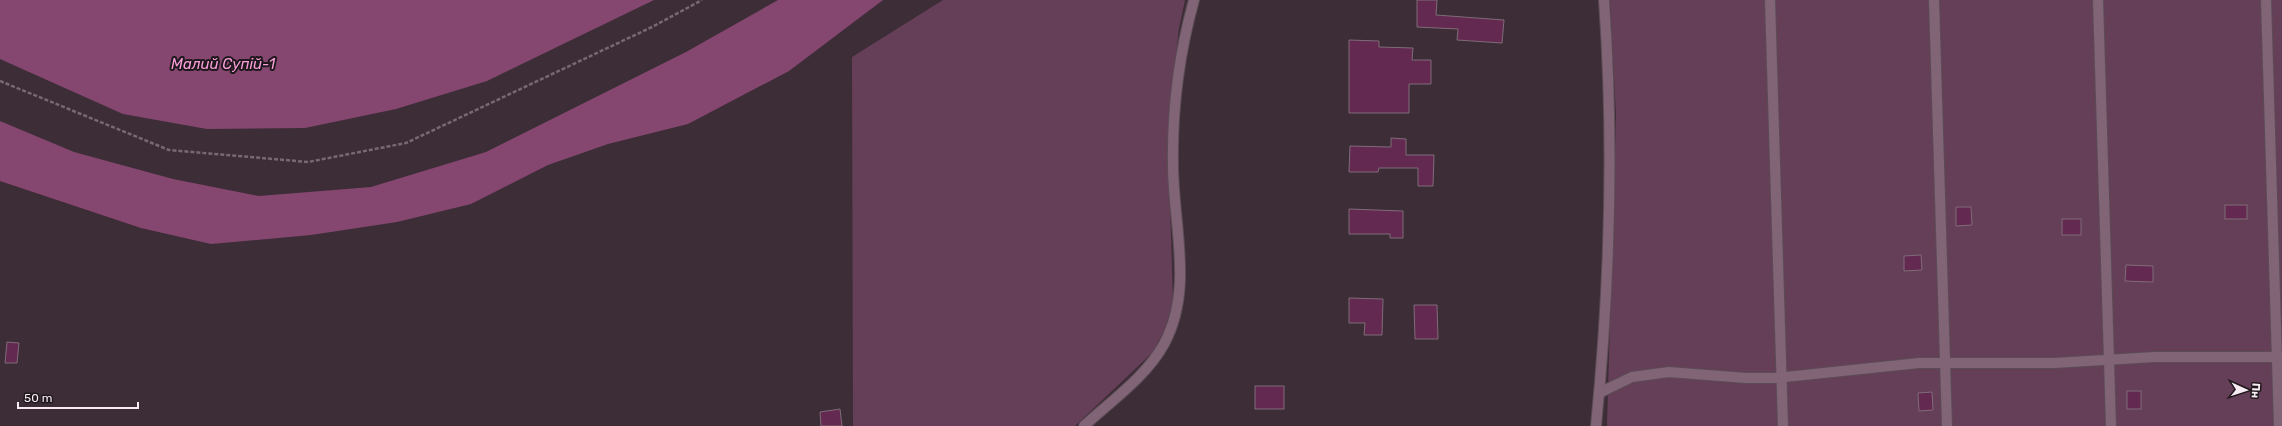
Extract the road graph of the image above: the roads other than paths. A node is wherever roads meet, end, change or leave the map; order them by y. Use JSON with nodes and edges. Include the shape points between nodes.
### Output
{"nodes":[{"id":1,"x":1194,"y":0,"type":"edge"},
{"id":2,"x":1604,"y":0,"type":"edge"},
{"id":3,"x":1770,"y":0,"type":"edge"},
{"id":4,"x":1934,"y":0,"type":"edge"},
{"id":5,"x":2098,"y":0,"type":"edge"},
{"id":6,"x":2266,"y":0,"type":"edge"},
{"id":7,"x":2280,"y":357,"type":"edge"},
{"id":8,"x":2109,"y":359,"type":"junction"},
{"id":9,"x":1946,"y":362,"type":"junction"},
{"id":10,"x":1781,"y":378,"type":"junction"},
{"id":11,"x":1599,"y":394,"type":"junction"},
{"id":12,"x":1084,"y":426,"type":"edge"},
{"id":13,"x":1596,"y":426,"type":"edge"},
{"id":14,"x":1783,"y":426,"type":"edge"},
{"id":15,"x":1948,"y":426,"type":"edge"},
{"id":16,"x":2111,"y":426,"type":"edge"},
{"id":17,"x":2279,"y":426,"type":"edge"}],
"edges":[{"from":1,"to":12,"type":"street","via":[[1180,59],[1174,126],[1174,205],[1180,259],[1177,311],[1164,344],[1151,363]]},
{"from":2,"to":11,"type":"street","via":[[1609,86],[1610,203]]},
{"from":3,"to":10,"type":"street"},
{"from":4,"to":9,"type":"street"},
{"from":5,"to":8,"type":"street"},
{"from":6,"to":7,"type":"street"},
{"from":7,"to":8,"type":"street"},
{"from":7,"to":17,"type":"street"},
{"from":8,"to":9,"type":"street","via":[[2060,363]]},
{"from":8,"to":16,"type":"street"},
{"from":9,"to":10,"type":"street","via":[[1881,366]]},
{"from":9,"to":15,"type":"street"},
{"from":10,"to":11,"type":"street","via":[[1669,372],[1632,377]]},
{"from":10,"to":14,"type":"street"},
{"from":11,"to":13,"type":"street"}]}
